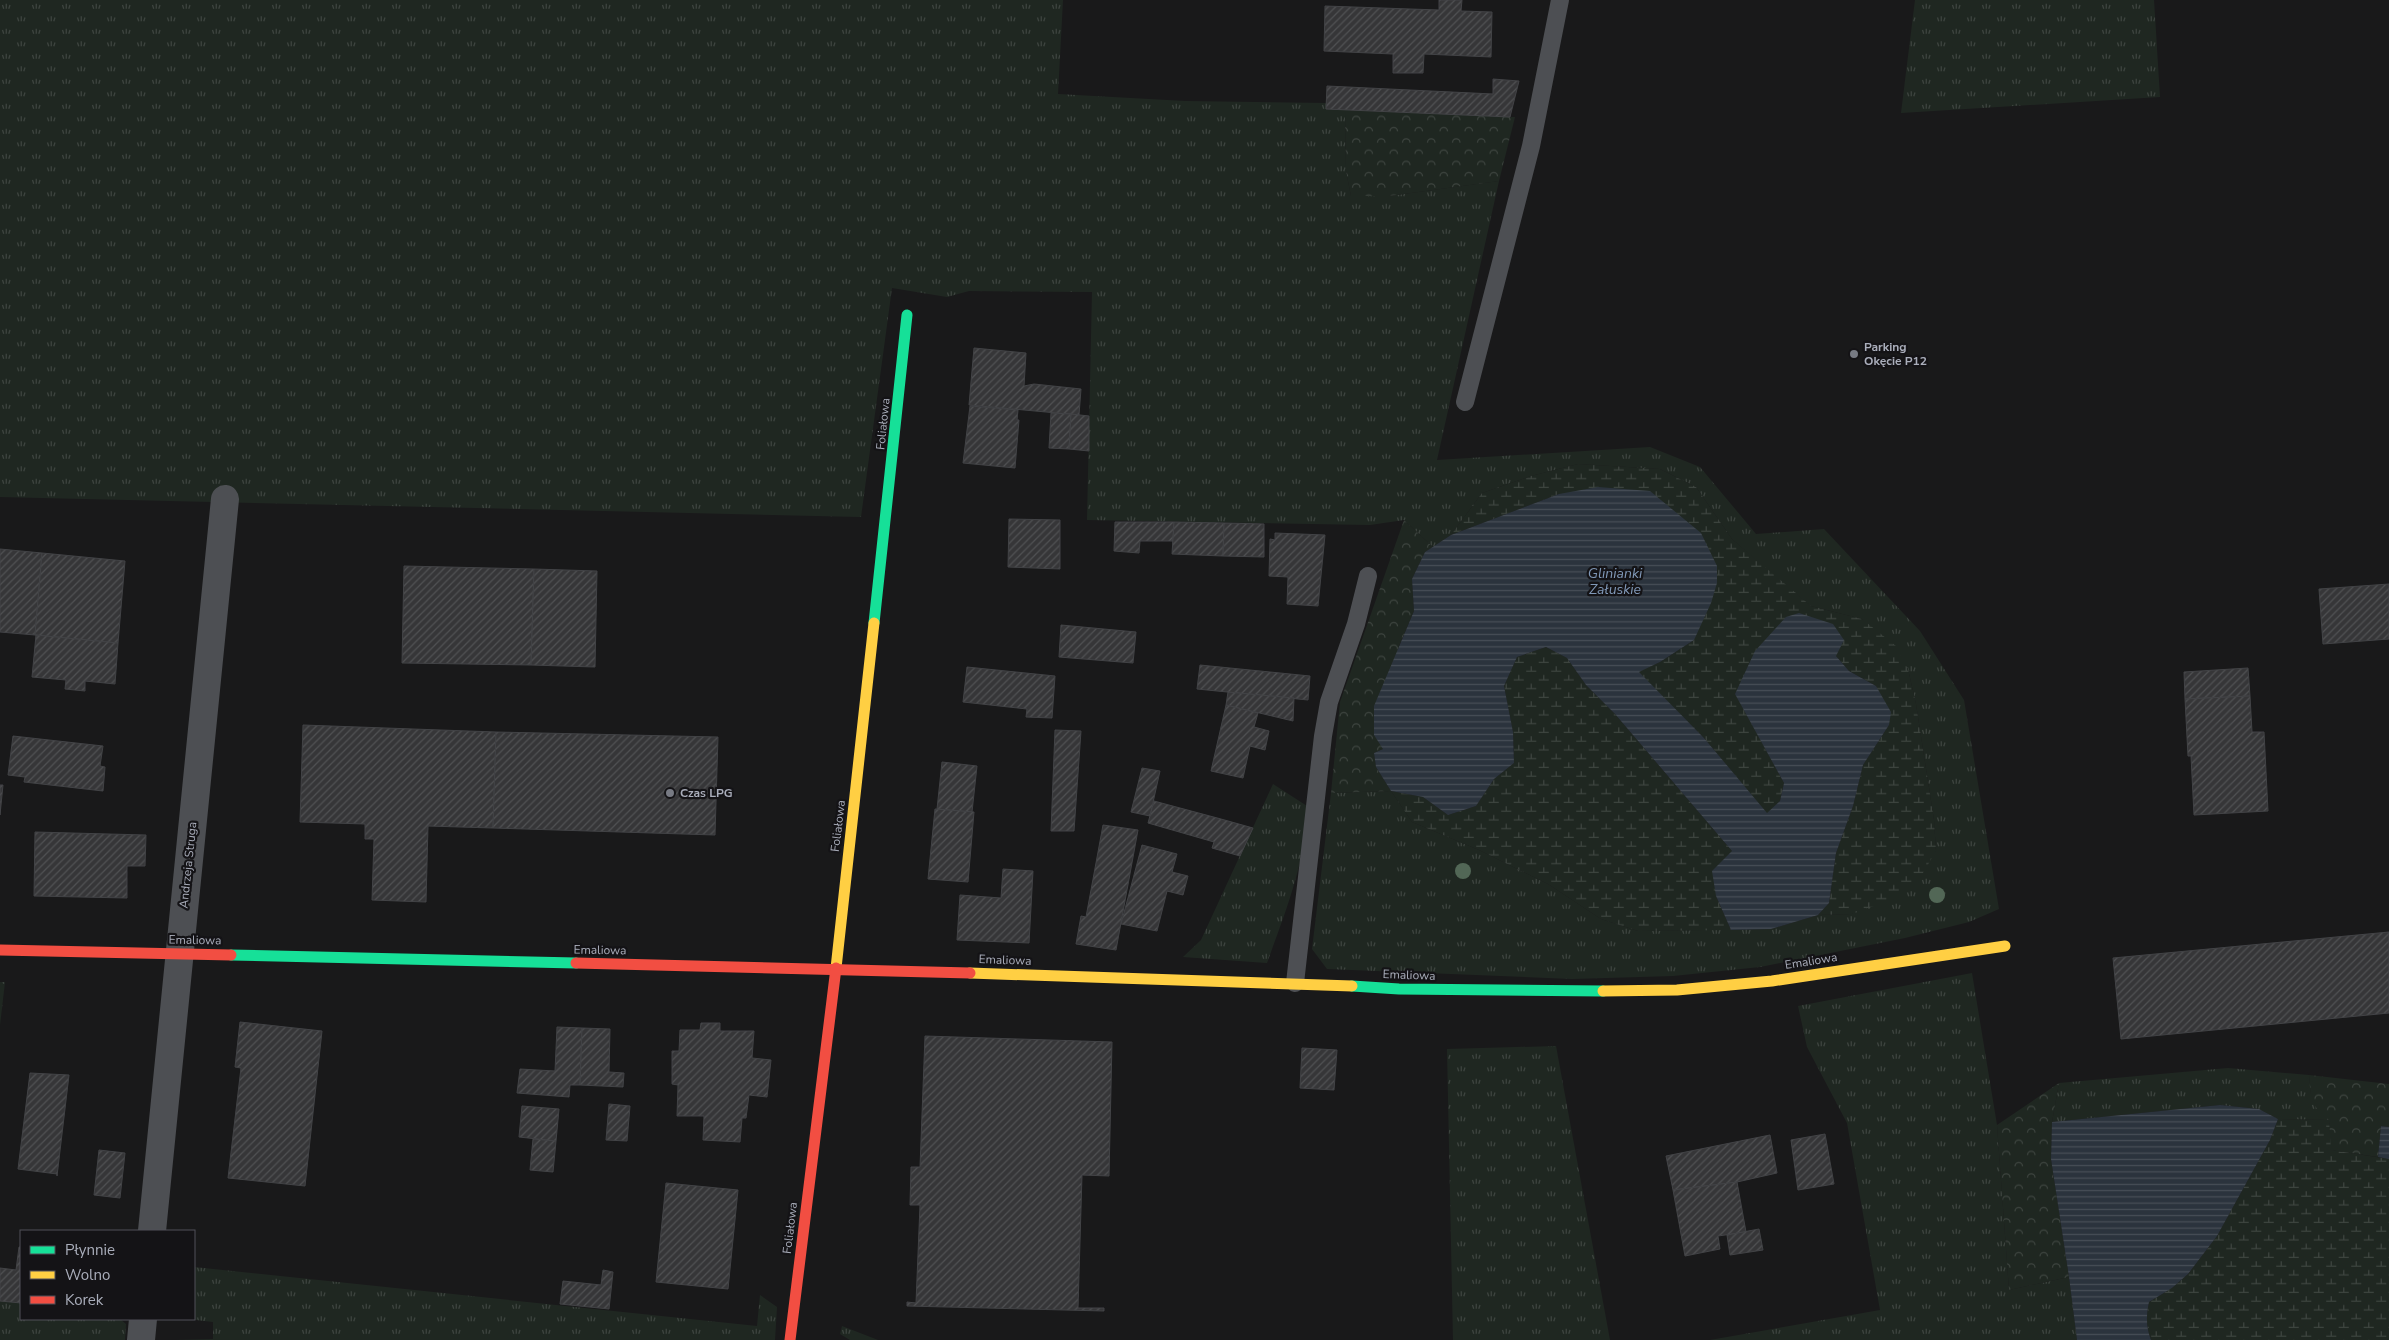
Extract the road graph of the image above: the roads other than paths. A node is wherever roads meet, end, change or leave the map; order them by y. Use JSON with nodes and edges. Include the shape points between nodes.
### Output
{"nodes":[{"id":1,"x":1560,"y":0,"type":"edge"},
{"id":2,"x":907,"y":314,"type":"dead end"},
{"id":3,"x":1465,"y":402,"type":"dead end"},
{"id":4,"x":225,"y":499,"type":"dead end"},
{"id":5,"x":1368,"y":576,"type":"dead end"},
{"id":6,"x":2005,"y":946,"type":"dead end"},
{"id":7,"x":0,"y":950,"type":"edge"},
{"id":8,"x":179,"y":954,"type":"junction"},
{"id":9,"x":836,"y":969,"type":"junction"},
{"id":10,"x":1295,"y":983,"type":"junction"},
{"id":11,"x":152,"y":1230,"type":"edge"},
{"id":12,"x":143,"y":1320,"type":"edge"},
{"id":13,"x":142,"y":1340,"type":"edge"},
{"id":14,"x":790,"y":1340,"type":"edge"}],
"edges":[{"from":1,"to":3,"type":"lane","via":[[1531,146]]},
{"from":2,"to":9,"type":"street","name":"Foliałowa"},
{"from":4,"to":8,"type":"street","name":"Andrzeja Struga"},
{"from":5,"to":10,"type":"lane","via":[[1356,624],[1329,702]]},
{"from":6,"to":10,"type":"street","name":"Emaliowa","via":[[1772,981],[1677,990],[1399,989]]},
{"from":7,"to":8,"type":"street","name":"Emaliowa"},
{"from":8,"to":9,"type":"street","name":"Emaliowa"},
{"from":8,"to":11,"type":"street","name":"Andrzeja Struga"},
{"from":9,"to":10,"type":"street","name":"Emaliowa"},
{"from":9,"to":14,"type":"street","name":"Foliałowa"},
{"from":12,"to":13,"type":"street"}]}
